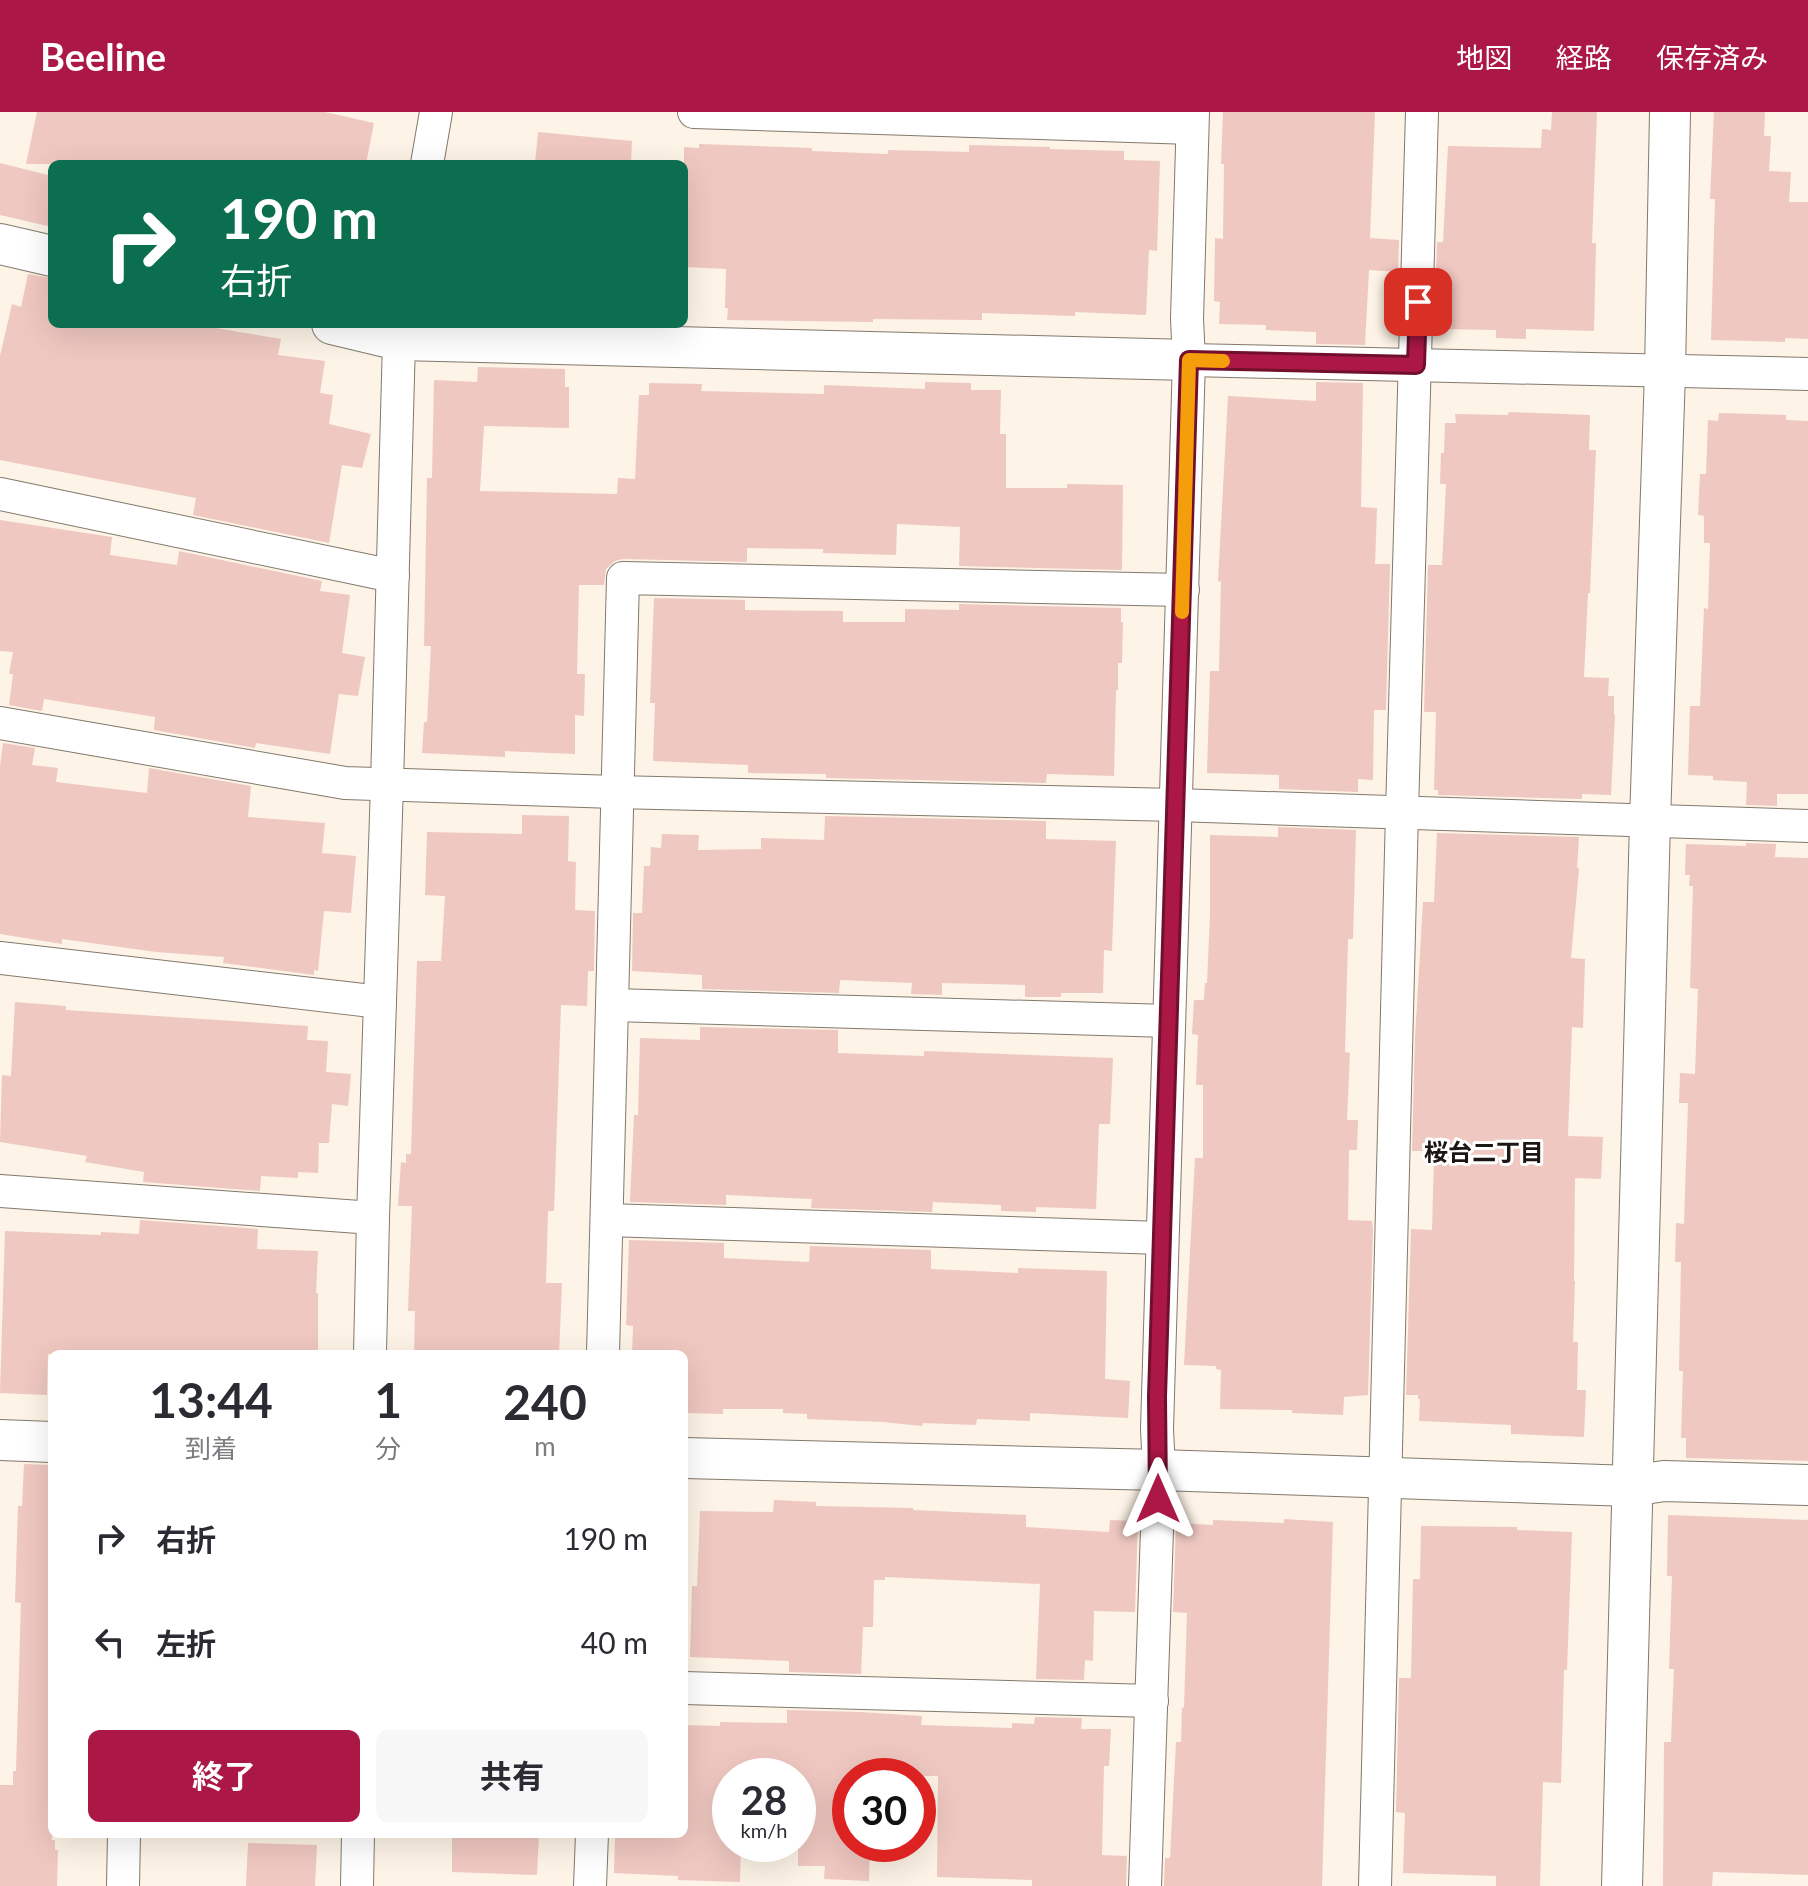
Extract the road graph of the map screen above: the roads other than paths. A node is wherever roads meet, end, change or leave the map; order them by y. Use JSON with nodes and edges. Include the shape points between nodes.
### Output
{"nodes":[{"id":1,"x":436,"y":112,"type":"edge"},
{"id":2,"x":694,"y":112,"type":"edge"},
{"id":3,"x":1422,"y":112,"type":"edge"},
{"id":4,"x":1670,"y":112,"type":"edge"},
{"id":5,"x":973,"y":116,"type":"edge"},
{"id":6,"x":1192,"y":120,"type":"edge"},
{"id":7,"x":428,"y":160,"type":"edge"},
{"id":8,"x":0,"y":244,"type":"edge"},
{"id":9,"x":48,"y":255,"type":"edge"},
{"id":10,"x":366,"y":328,"type":"edge"},
{"id":11,"x":400,"y":332,"type":"edge"},
{"id":12,"x":1189,"y":360,"type":"junction"},
{"id":13,"x":1416,"y":365,"type":"junction"},
{"id":14,"x":1665,"y":372,"type":"junction"},
{"id":15,"x":1808,"y":374,"type":"edge"},
{"id":16,"x":0,"y":494,"type":"edge"},
{"id":17,"x":393,"y":576,"type":"junction"},
{"id":18,"x":1183,"y":590,"type":"junction"},
{"id":19,"x":0,"y":723,"type":"edge"},
{"id":20,"x":387,"y":784,"type":"junction"},
{"id":21,"x":615,"y":792,"type":"junction"},
{"id":22,"x":1176,"y":805,"type":"junction"},
{"id":23,"x":1402,"y":812,"type":"junction"},
{"id":24,"x":1650,"y":821,"type":"junction"},
{"id":25,"x":1808,"y":826,"type":"edge"},
{"id":26,"x":0,"y":958,"type":"edge"},
{"id":27,"x":380,"y":1002,"type":"junction"},
{"id":28,"x":612,"y":1005,"type":"junction"},
{"id":29,"x":1169,"y":1021,"type":"junction"},
{"id":30,"x":0,"y":1191,"type":"edge"},
{"id":31,"x":373,"y":1218,"type":"junction"},
{"id":32,"x":607,"y":1220,"type":"junction"},
{"id":33,"x":1162,"y":1238,"type":"junction"},
{"id":34,"x":370,"y":1350,"type":"edge"},
{"id":35,"x":603,"y":1350,"type":"edge"},
{"id":36,"x":0,"y":1440,"type":"edge"},
{"id":37,"x":48,"y":1442,"type":"edge"},
{"id":38,"x":688,"y":1458,"type":"edge"},
{"id":39,"x":1159,"y":1470,"type":"junction"},
{"id":40,"x":1386,"y":1478,"type":"junction"},
{"id":41,"x":1808,"y":1485,"type":"edge"},
{"id":42,"x":1631,"y":1486,"type":"junction"},
{"id":43,"x":688,"y":1688,"type":"edge"},
{"id":44,"x":1152,"y":1701,"type":"junction"},
{"id":45,"x":124,"y":1838,"type":"edge"},
{"id":46,"x":358,"y":1838,"type":"edge"},
{"id":47,"x":592,"y":1838,"type":"edge"},
{"id":48,"x":123,"y":1886,"type":"edge"},
{"id":49,"x":357,"y":1886,"type":"edge"},
{"id":50,"x":590,"y":1886,"type":"edge"},
{"id":51,"x":1145,"y":1886,"type":"edge"},
{"id":52,"x":1375,"y":1886,"type":"edge"},
{"id":53,"x":1622,"y":1886,"type":"edge"}],
"edges":[{"from":1,"to":7,"type":"street"},
{"from":2,"to":5,"type":"street"},
{"from":3,"to":13,"type":"street"},
{"from":4,"to":14,"type":"street"},
{"from":5,"to":6,"type":"street"},
{"from":6,"to":12,"type":"street"},
{"from":8,"to":9,"type":"street"},
{"from":10,"to":11,"type":"street"},
{"from":11,"to":12,"type":"street"},
{"from":11,"to":17,"type":"street"},
{"from":12,"to":13,"type":"street"},
{"from":12,"to":18,"type":"street"},
{"from":13,"to":14,"type":"street"},
{"from":13,"to":23,"type":"street"},
{"from":14,"to":15,"type":"street"},
{"from":14,"to":24,"type":"street"},
{"from":16,"to":17,"type":"street"},
{"from":17,"to":20,"type":"street"},
{"from":18,"to":21,"type":"street","via":[[623,578]]},
{"from":18,"to":22,"type":"street"},
{"from":19,"to":20,"type":"street","via":[[345,783]]},
{"from":20,"to":21,"type":"street"},
{"from":20,"to":27,"type":"street"},
{"from":21,"to":22,"type":"street"},
{"from":21,"to":28,"type":"street"},
{"from":22,"to":23,"type":"street"},
{"from":22,"to":29,"type":"street"},
{"from":23,"to":24,"type":"street"},
{"from":23,"to":40,"type":"street"},
{"from":24,"to":25,"type":"street"},
{"from":24,"to":42,"type":"street"},
{"from":26,"to":27,"type":"street"},
{"from":27,"to":31,"type":"street"},
{"from":28,"to":29,"type":"street"},
{"from":28,"to":32,"type":"street"},
{"from":29,"to":33,"type":"street"},
{"from":30,"to":31,"type":"street"},
{"from":31,"to":34,"type":"street"},
{"from":32,"to":33,"type":"street"},
{"from":32,"to":35,"type":"street"},
{"from":33,"to":39,"type":"street"},
{"from":36,"to":37,"type":"street"},
{"from":38,"to":39,"type":"street"},
{"from":39,"to":40,"type":"street"},
{"from":39,"to":44,"type":"street"},
{"from":40,"to":42,"type":"street"},
{"from":40,"to":52,"type":"street"},
{"from":41,"to":42,"type":"street","via":[[1664,1481]]},
{"from":42,"to":53,"type":"street"},
{"from":43,"to":44,"type":"street"},
{"from":44,"to":51,"type":"street"},
{"from":45,"to":48,"type":"street"},
{"from":46,"to":49,"type":"street"},
{"from":47,"to":50,"type":"street"}]}
